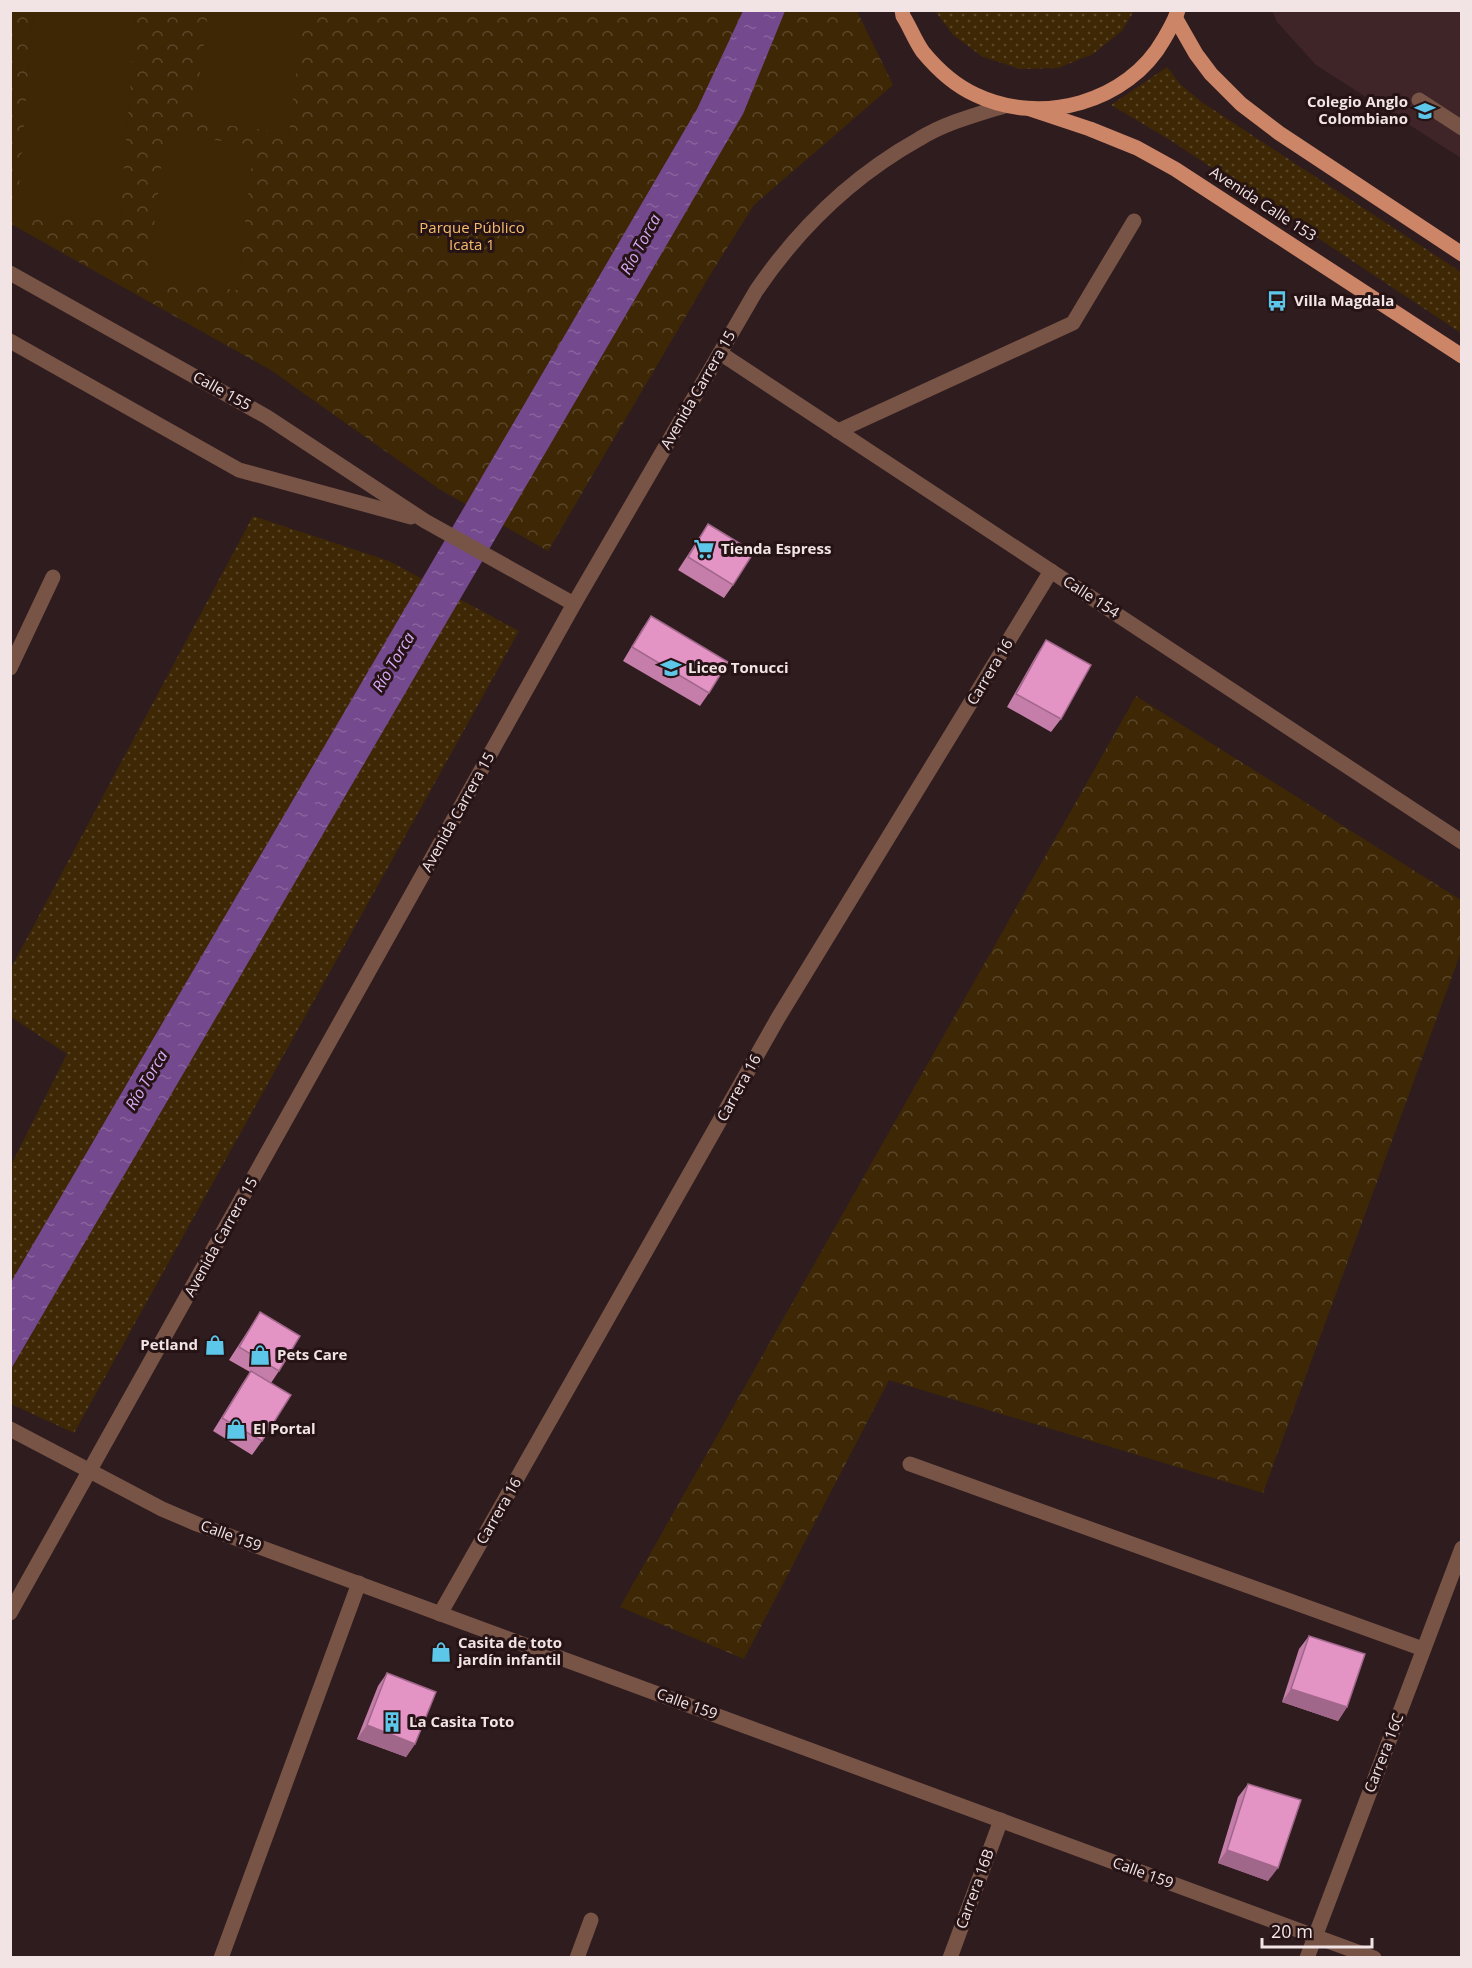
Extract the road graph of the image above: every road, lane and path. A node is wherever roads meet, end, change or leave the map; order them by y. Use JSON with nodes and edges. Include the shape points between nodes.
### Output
{"nodes":[{"id":1,"x":902,"y":10,"type":"edge"},
{"id":2,"x":1177,"y":15,"type":"edge"},
{"id":3,"x":1419,"y":100,"type":"dead end"},
{"id":4,"x":1004,"y":106,"type":"junction"},
{"id":5,"x":1030,"y":109,"type":"junction"},
{"id":6,"x":1461,"y":128,"type":"edge"},
{"id":7,"x":1134,"y":221,"type":"dead end"},
{"id":8,"x":1461,"y":254,"type":"edge"},
{"id":9,"x":10,"y":273,"type":"edge"},
{"id":10,"x":10,"y":341,"type":"edge"},
{"id":11,"x":720,"y":353,"type":"junction"},
{"id":12,"x":1461,"y":356,"type":"edge"},
{"id":13,"x":838,"y":431,"type":"junction"},
{"id":14,"x":425,"y":521,"type":"junction"},
{"id":15,"x":1052,"y":571,"type":"junction"},
{"id":16,"x":53,"y":577,"type":"dead end"},
{"id":17,"x":574,"y":604,"type":"junction"},
{"id":18,"x":10,"y":669,"type":"edge"},
{"id":19,"x":1461,"y":842,"type":"edge"},
{"id":20,"x":10,"y":1429,"type":"edge"},
{"id":21,"x":910,"y":1464,"type":"dead end"},
{"id":22,"x":90,"y":1471,"type":"junction"},
{"id":23,"x":1461,"y":1548,"type":"edge"},
{"id":24,"x":359,"y":1583,"type":"junction"},
{"id":25,"x":10,"y":1613,"type":"edge"},
{"id":26,"x":440,"y":1614,"type":"junction"},
{"id":27,"x":1423,"y":1649,"type":"junction"},
{"id":28,"x":1001,"y":1820,"type":"junction"},
{"id":29,"x":591,"y":1920,"type":"dead end"},
{"id":30,"x":1315,"y":1936,"type":"junction"},
{"id":31,"x":221,"y":1958,"type":"edge"},
{"id":32,"x":577,"y":1958,"type":"edge"},
{"id":33,"x":950,"y":1958,"type":"edge"},
{"id":34,"x":1307,"y":1958,"type":"edge"},
{"id":35,"x":1374,"y":1958,"type":"edge"}],
"edges":[{"from":1,"to":4,"type":"main road","via":[[923,51],[950,79],[975,95]]},
{"from":2,"to":5,"type":"main road","via":[[1155,54],[1126,82],[1098,98]]},
{"from":2,"to":8,"type":"main road","via":[[1196,54],[1241,104]]},
{"from":3,"to":6,"type":"street"},
{"from":4,"to":5,"type":"main road"},
{"from":4,"to":11,"type":"street","name":"Avenida Carrera 15","via":[[919,138],[831,203],[777,259]]},
{"from":5,"to":12,"type":"main road","name":"Avenida Calle 153","via":[[1137,148],[1175,169]]},
{"from":7,"to":13,"type":"street","via":[[1073,323]]},
{"from":9,"to":14,"type":"street","name":"Calle 155","via":[[267,417]]},
{"from":10,"to":14,"type":"street","name":"Calle 155","via":[[239,470]]},
{"from":11,"to":13,"type":"street","name":"Calle 154"},
{"from":11,"to":17,"type":"street","name":"Avenida Carrera 15"},
{"from":13,"to":15,"type":"street","name":"Calle 154"},
{"from":14,"to":17,"type":"street","name":"Calle 155"},
{"from":15,"to":19,"type":"street","name":"Calle 154"},
{"from":15,"to":26,"type":"street","name":"Carrera 16","via":[[778,1018]]},
{"from":16,"to":18,"type":"street"},
{"from":17,"to":22,"type":"street","name":"Avenida Carrera 15"},
{"from":20,"to":22,"type":"street","name":"Calle 159"},
{"from":21,"to":27,"type":"street"},
{"from":22,"to":24,"type":"street","name":"Calle 159","via":[[197,1524]]},
{"from":22,"to":25,"type":"street","name":"Avenida Carrera 15"},
{"from":23,"to":27,"type":"street","name":"Carrera 16C"},
{"from":24,"to":26,"type":"street","name":"Calle 159"},
{"from":24,"to":31,"type":"street"},
{"from":26,"to":28,"type":"street","name":"Calle 159"},
{"from":27,"to":30,"type":"street","name":"Carrera 16C"},
{"from":28,"to":30,"type":"street","name":"Calle 159"},
{"from":28,"to":33,"type":"street","name":"Carrera 16B"},
{"from":29,"to":32,"type":"street"},
{"from":30,"to":34,"type":"street","name":"Carrera 16C"},
{"from":30,"to":35,"type":"street","name":"Calle 159"}]}
